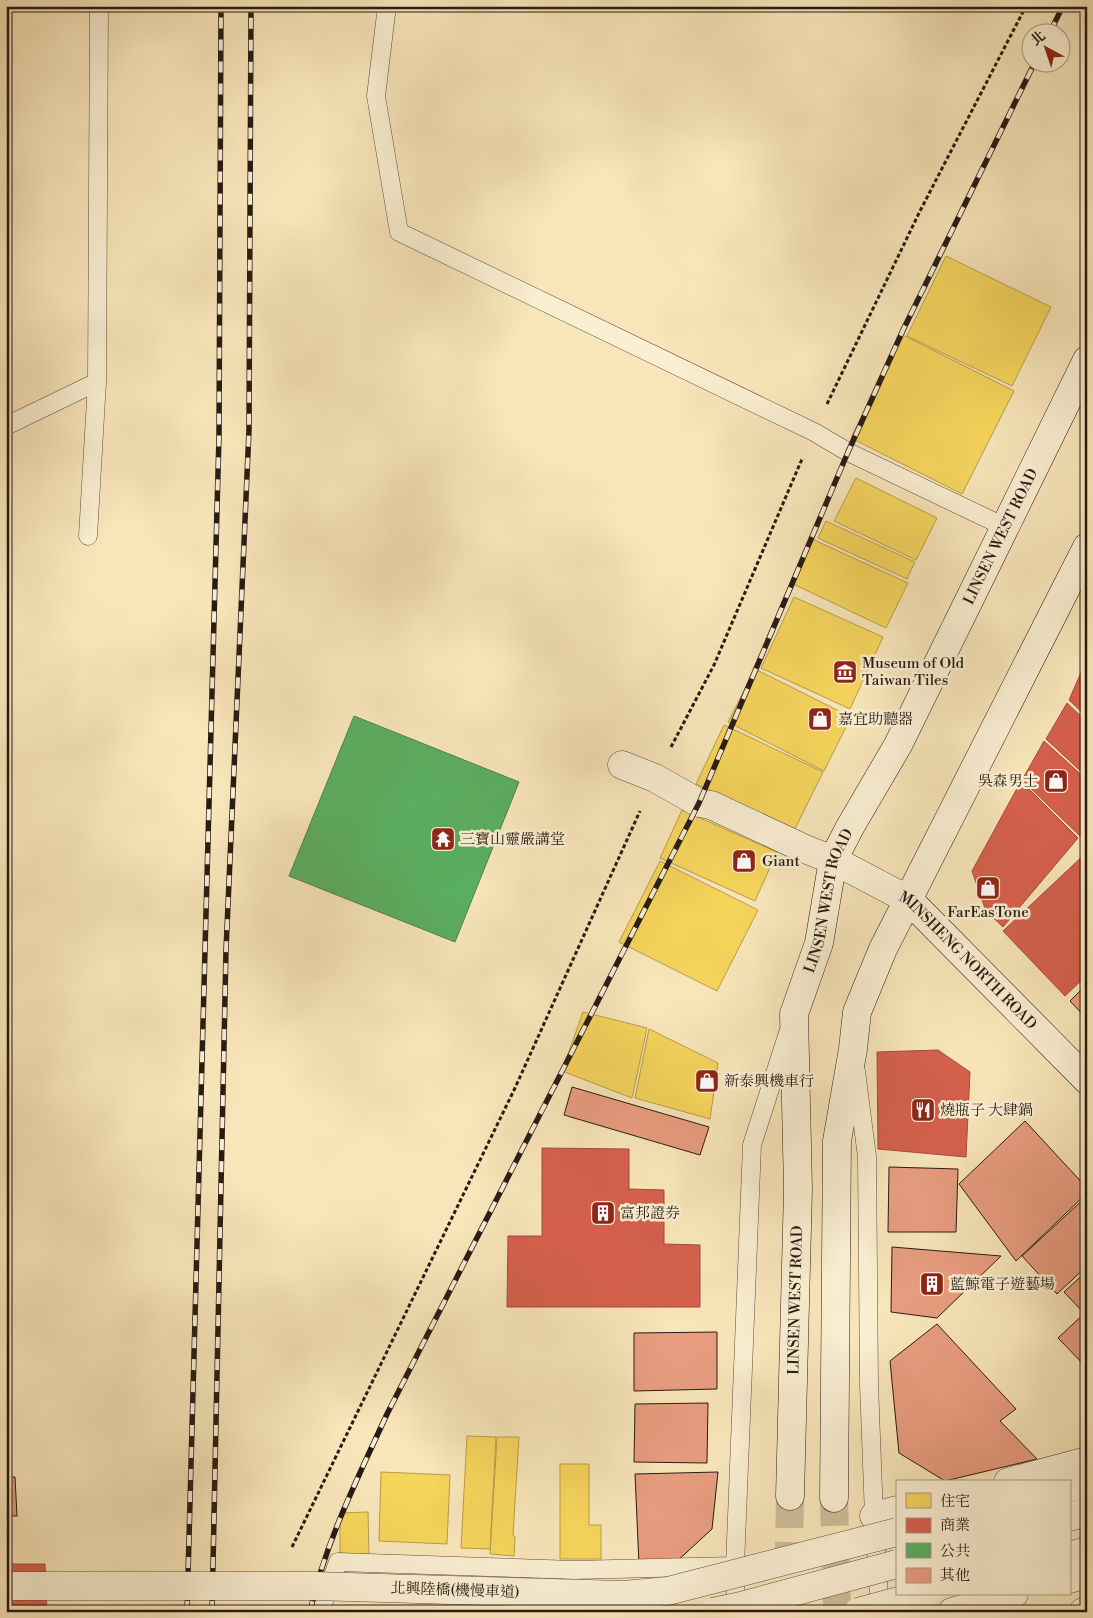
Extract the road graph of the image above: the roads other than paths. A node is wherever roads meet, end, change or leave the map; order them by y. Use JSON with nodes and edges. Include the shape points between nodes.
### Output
{"nodes":[{"id":1,"x":99,"y":6,"type":"edge"},
{"id":2,"x":387,"y":6,"type":"edge"},
{"id":3,"x":1087,"y":360,"type":"edge"},
{"id":4,"x":97,"y":382,"type":"junction"},
{"id":5,"x":6,"y":426,"type":"edge"},
{"id":6,"x":1004,"y":527,"type":"junction"},
{"id":7,"x":88,"y":536,"type":"dead end"},
{"id":8,"x":1087,"y":546,"type":"edge"},
{"id":9,"x":622,"y":764,"type":"dead end"},
{"id":10,"x":833,"y":860,"type":"junction"},
{"id":11,"x":909,"y":900,"type":"junction"},
{"id":12,"x":794,"y":1014,"type":"junction"},
{"id":13,"x":853,"y":1049,"type":"junction"},
{"id":14,"x":1087,"y":1080,"type":"edge"},
{"id":15,"x":1087,"y":1462,"type":"edge"},
{"id":16,"x":1016,"y":1480,"type":"edge"},
{"id":17,"x":1087,"y":1484,"type":"edge"},
{"id":18,"x":1070,"y":1488,"type":"edge"},
{"id":19,"x":790,"y":1496,"type":"tunnel mouth"},
{"id":20,"x":834,"y":1498,"type":"tunnel mouth"},
{"id":21,"x":1087,"y":1512,"type":"edge"},
{"id":22,"x":885,"y":1513,"type":"edge"},
{"id":23,"x":1070,"y":1517,"type":"edge"},
{"id":24,"x":896,"y":1532,"type":"edge"},
{"id":25,"x":1087,"y":1551,"type":"edge"},
{"id":26,"x":1070,"y":1556,"type":"edge"},
{"id":27,"x":896,"y":1564,"type":"edge"},
{"id":28,"x":736,"y":1566,"type":"junction"},
{"id":29,"x":1087,"y":1574,"type":"edge"},
{"id":30,"x":1070,"y":1579,"type":"edge"},
{"id":31,"x":6,"y":1586,"type":"edge"},
{"id":32,"x":917,"y":1596,"type":"edge"},
{"id":33,"x":1007,"y":1596,"type":"edge"},
{"id":34,"x":320,"y":1612,"type":"edge"},
{"id":35,"x":713,"y":1612,"type":"edge"},
{"id":36,"x":736,"y":1612,"type":"edge"},
{"id":37,"x":858,"y":1612,"type":"edge"},
{"id":38,"x":880,"y":1612,"type":"edge"},
{"id":39,"x":952,"y":1612,"type":"edge"}],
"edges":[{"from":1,"to":4,"type":"lane"},
{"from":2,"to":6,"type":"lane","via":[[376,96],[399,232]]},
{"from":3,"to":6,"type":"main road","name":"LINSEN WEST ROAD"},
{"from":4,"to":5,"type":"lane"},
{"from":4,"to":7,"type":"lane"},
{"from":6,"to":10,"type":"main road","name":"LINSEN WEST ROAD","via":[[898,745]]},
{"from":8,"to":11,"type":"main road"},
{"from":9,"to":10,"type":"main road","name":"MINSHENG NORTH ROAD","via":[[699,803],[711,805]]},
{"from":10,"to":11,"type":"main road","name":"MINSHENG NORTH ROAD"},
{"from":10,"to":12,"type":"main road","name":"LINSEN WEST ROAD","via":[[819,943]]},
{"from":11,"to":13,"type":"main road","via":[[883,949],[857,1012]]},
{"from":11,"to":14,"type":"main road","name":"MINSHENG NORTH ROAD"},
{"from":12,"to":19,"type":"main road","name":"LINSEN WEST ROAD","via":[[798,1189]]},
{"from":12,"to":28,"type":"lane","via":[[752,1145]]},
{"from":13,"to":20,"type":"main road","via":[[837,1141]]},
{"from":13,"to":22,"type":"lane","via":[[867,1157],[870,1384]]},
{"from":15,"to":16,"type":"main road"},
{"from":17,"to":18,"type":"main road"},
{"from":21,"to":23,"type":"main road"},
{"from":22,"to":38,"type":"lane"},
{"from":24,"to":31,"type":"main road","name":"北興陸橋(機慢車道)","bridge":true,"via":[[668,1591],[623,1595],[314,1586]]},
{"from":25,"to":26,"type":"main road"},
{"from":27,"to":35,"type":"main road","bridge":true},
{"from":28,"to":34,"type":"lane","via":[[574,1570],[338,1562]]},
{"from":28,"to":36,"type":"lane"},
{"from":29,"to":30,"type":"main road"},
{"from":32,"to":37,"type":"main road","bridge":true},
{"from":33,"to":39,"type":"main road"}]}
